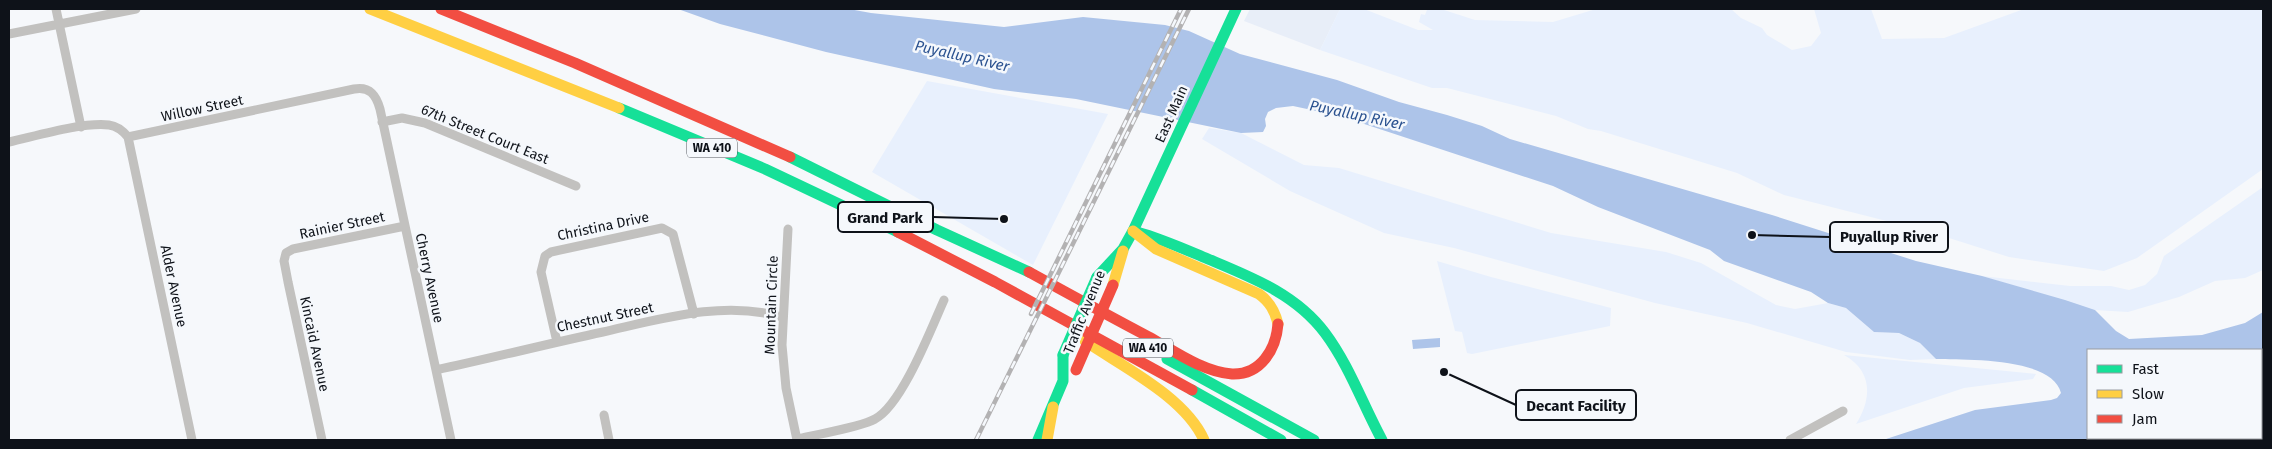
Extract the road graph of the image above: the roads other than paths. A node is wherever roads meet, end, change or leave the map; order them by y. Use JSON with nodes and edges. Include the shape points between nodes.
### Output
{"nodes":[{"id":1,"x":56,"y":9,"type":"edge"},
{"id":2,"x":136,"y":9,"type":"edge"},
{"id":3,"x":370,"y":9,"type":"edge"},
{"id":4,"x":441,"y":9,"type":"edge"},
{"id":5,"x":1236,"y":9,"type":"edge"},
{"id":6,"x":60,"y":24,"type":"junction"},
{"id":7,"x":9,"y":34,"type":"edge"},
{"id":8,"x":382,"y":122,"type":"junction"},
{"id":9,"x":81,"y":127,"type":"junction"},
{"id":10,"x":128,"y":137,"type":"junction"},
{"id":11,"x":9,"y":142,"type":"edge"},
{"id":12,"x":576,"y":186,"type":"dead end"},
{"id":13,"x":405,"y":226,"type":"junction"},
{"id":14,"x":788,"y":229,"type":"dead end"},
{"id":15,"x":1133,"y":231,"type":"junction"},
{"id":16,"x":1123,"y":249,"type":"junction"},
{"id":17,"x":984,"y":252,"type":"junction"},
{"id":18,"x":286,"y":253,"type":"joint"},
{"id":19,"x":944,"y":300,"type":"dead end"},
{"id":20,"x":1045,"y":308,"type":"junction"},
{"id":21,"x":694,"y":314,"type":"junction"},
{"id":22,"x":782,"y":317,"type":"junction"},
{"id":23,"x":557,"y":342,"type":"junction"},
{"id":24,"x":436,"y":370,"type":"junction"},
{"id":25,"x":1062,"y":381,"type":"junction"},
{"id":26,"x":1053,"y":407,"type":"junction"},
{"id":27,"x":1842,"y":411,"type":"dead end"},
{"id":28,"x":604,"y":415,"type":"dead end"},
{"id":29,"x":797,"y":439,"type":"edge"},
{"id":30,"x":192,"y":440,"type":"edge"},
{"id":31,"x":322,"y":440,"type":"edge"},
{"id":32,"x":451,"y":440,"type":"edge"},
{"id":33,"x":609,"y":440,"type":"edge"},
{"id":34,"x":1038,"y":440,"type":"edge"},
{"id":35,"x":1047,"y":440,"type":"edge"},
{"id":36,"x":1204,"y":440,"type":"edge"},
{"id":37,"x":1281,"y":440,"type":"edge"},
{"id":38,"x":1314,"y":440,"type":"edge"},
{"id":39,"x":1382,"y":440,"type":"edge"},
{"id":40,"x":1790,"y":440,"type":"edge"}],
"edges":[{"from":1,"to":6,"type":"street"},
{"from":2,"to":6,"type":"street"},
{"from":3,"to":20,"type":"main road","number":"WA 410","via":[[684,135],[819,194],[976,270]]},
{"from":4,"to":17,"type":"main road","number":"WA 410","via":[[712,121]]},
{"from":5,"to":15,"type":"main road","name":"East Main"},
{"from":6,"to":7,"type":"street"},
{"from":6,"to":9,"type":"street"},
{"from":8,"to":10,"type":"street","name":"Willow Street","via":[[375,96],[361,88]]},
{"from":8,"to":12,"type":"street","name":"67th Street Court East","via":[[405,118],[426,123]]},
{"from":8,"to":13,"type":"street","name":"Cherry Avenue"},
{"from":9,"to":10,"type":"street","via":[[112,126],[123,130]]},
{"from":9,"to":11,"type":"street"},
{"from":10,"to":30,"type":"street","name":"Alder Avenue"},
{"from":13,"to":18,"type":"street","name":"Rainier Street"},
{"from":13,"to":24,"type":"street","name":"Cherry Avenue"},
{"from":14,"to":22,"type":"street","name":"Mountain Circle"},
{"from":15,"to":16,"type":"main road","name":"Traffic Avenue"},
{"from":15,"to":17,"type":"main road","via":[[1151,247],[1250,289],[1268,301],[1276,315],[1278,328],[1276,343],[1267,358],[1254,368],[1234,374],[1210,368],[1012,263]]},
{"from":15,"to":39,"type":"main road","via":[[1156,237],[1251,277],[1308,313],[1325,332],[1344,363]]},
{"from":16,"to":25,"type":"main road","name":"Traffic Avenue","bridge":true,"via":[[1113,285],[1076,370]]},
{"from":16,"to":25,"type":"main road","name":"Traffic Avenue","bridge":true,"via":[[1097,277],[1063,355]]},
{"from":17,"to":38,"type":"main road","number":"WA 410","via":[[1109,327]]},
{"from":18,"to":31,"type":"street","name":"Kincaid Avenue","via":[[284,261],[288,282]]},
{"from":19,"to":29,"type":"street","via":[[904,384],[887,411],[872,421]]},
{"from":20,"to":36,"type":"main road","via":[[1076,334],[1186,412],[1202,432]]},
{"from":20,"to":37,"type":"main road","number":"WA 410"},
{"from":21,"to":22,"type":"street","name":"Chestnut Street","via":[[743,310]]},
{"from":21,"to":23,"type":"street","name":"Chestnut Street"},
{"from":21,"to":23,"type":"street","name":"Christina Drive","via":[[674,234],[666,229],[652,230],[545,256],[541,272]]},
{"from":22,"to":29,"type":"street","name":"Mountain Circle","via":[[784,375]]},
{"from":23,"to":24,"type":"street","name":"Chestnut Street"},
{"from":24,"to":32,"type":"street","name":"Cherry Avenue"},
{"from":25,"to":26,"type":"main road","name":"Traffic Avenue"},
{"from":26,"to":34,"type":"main road","name":"Traffic Avenue"},
{"from":26,"to":35,"type":"main road"},
{"from":27,"to":40,"type":"street"},
{"from":28,"to":33,"type":"street"}]}
